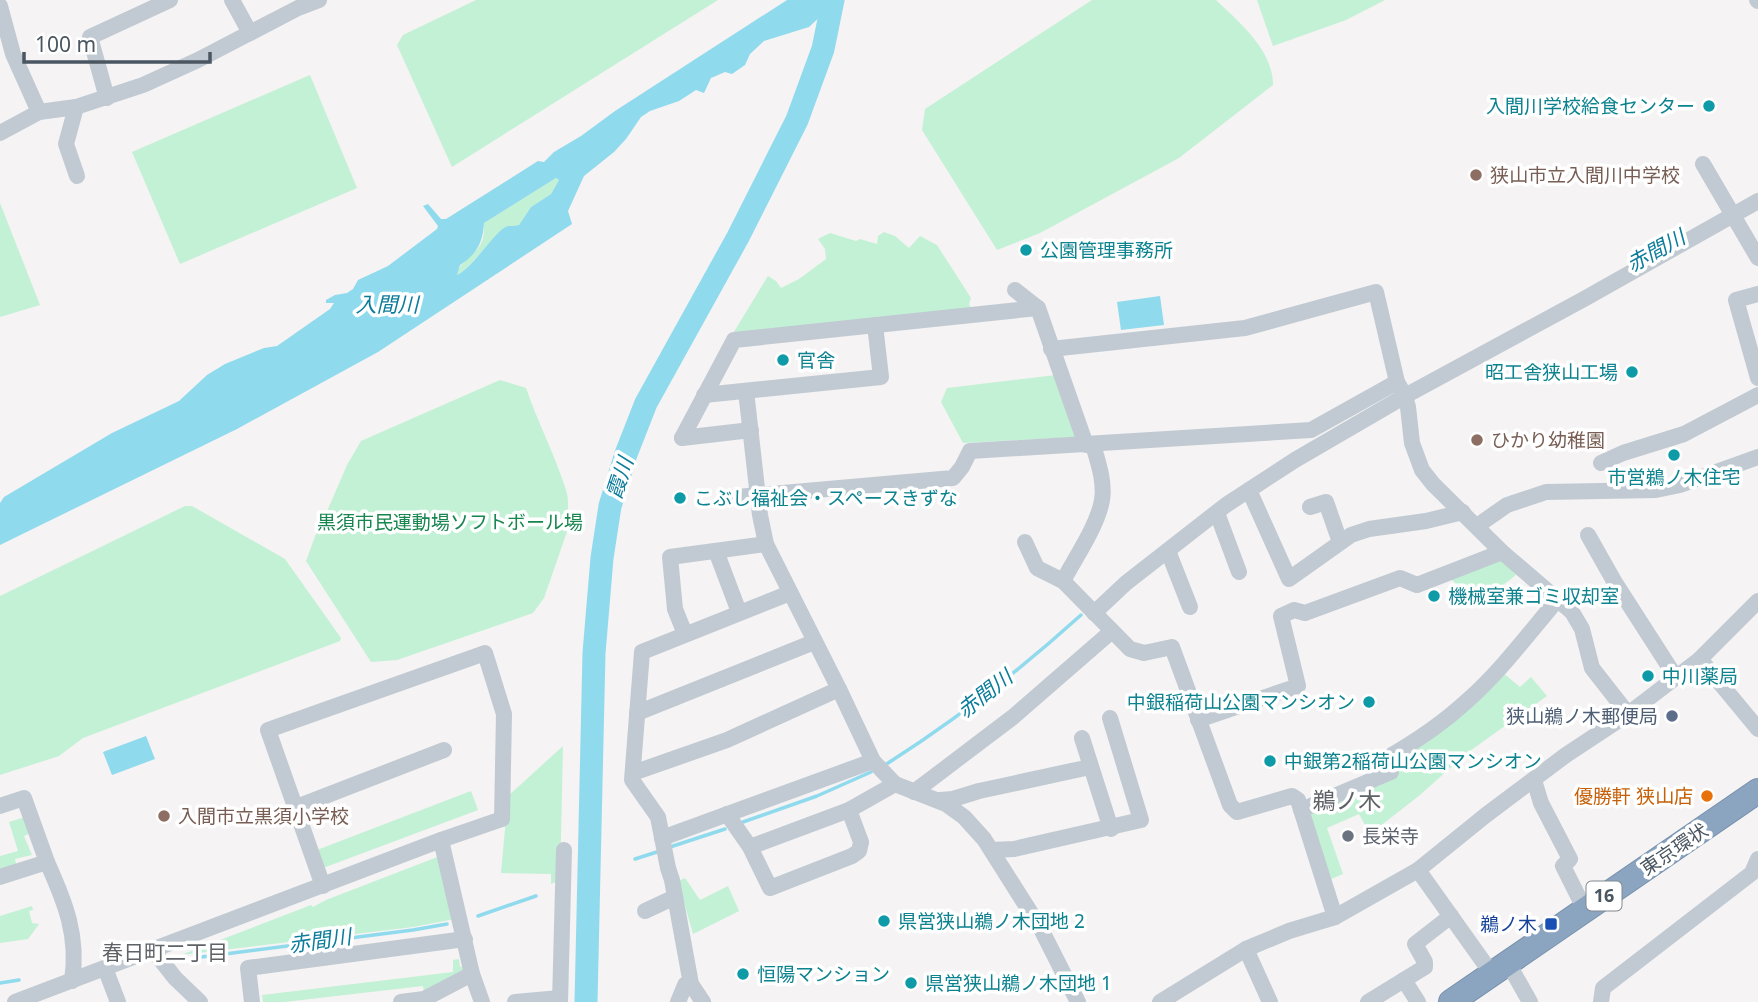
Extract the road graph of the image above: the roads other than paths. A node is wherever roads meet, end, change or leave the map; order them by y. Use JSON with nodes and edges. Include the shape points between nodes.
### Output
{"nodes":[{"id":1,"x":170,"y":0,"type":"edge"},
{"id":2,"x":232,"y":0,"type":"edge"},
{"id":3,"x":318,"y":0,"type":"edge"},
{"id":4,"x":0,"y":6,"type":"edge"},
{"id":5,"x":250,"y":33,"type":"junction"},
{"id":6,"x":107,"y":98,"type":"junction"},
{"id":7,"x":76,"y":107,"type":"junction"},
{"id":8,"x":38,"y":111,"type":"junction"},
{"id":9,"x":0,"y":133,"type":"edge"},
{"id":10,"x":1703,"y":164,"type":"dead end"},
{"id":11,"x":77,"y":176,"type":"dead end"},
{"id":12,"x":1758,"y":201,"type":"edge"},
{"id":13,"x":1732,"y":216,"type":"junction"},
{"id":14,"x":1758,"y":258,"type":"edge"},
{"id":15,"x":1015,"y":290,"type":"dead end"},
{"id":16,"x":1758,"y":294,"type":"edge"},
{"id":17,"x":1038,"y":309,"type":"junction"},
{"id":18,"x":875,"y":325,"type":"junction"},
{"id":19,"x":1051,"y":349,"type":"junction"},
{"id":20,"x":1758,"y":378,"type":"edge"},
{"id":21,"x":1401,"y":389,"type":"junction"},
{"id":22,"x":746,"y":391,"type":"junction"},
{"id":23,"x":704,"y":395,"type":"junction"},
{"id":24,"x":1758,"y":395,"type":"edge"},
{"id":25,"x":751,"y":430,"type":"junction"},
{"id":26,"x":1089,"y":445,"type":"junction"},
{"id":27,"x":1758,"y":457,"type":"edge"},
{"id":28,"x":1601,"y":463,"type":"dead end"},
{"id":29,"x":1249,"y":490,"type":"junction"},
{"id":30,"x":758,"y":495,"type":"junction"},
{"id":31,"x":726,"y":498,"type":"dead end"},
{"id":32,"x":1310,"y":507,"type":"dead end"},
{"id":33,"x":1463,"y":512,"type":"junction"},
{"id":34,"x":1217,"y":513,"type":"junction"},
{"id":35,"x":1477,"y":526,"type":"junction"},
{"id":36,"x":1588,"y":535,"type":"dead end"},
{"id":37,"x":1025,"y":542,"type":"dead end"},
{"id":38,"x":1340,"y":542,"type":"junction"},
{"id":39,"x":766,"y":544,"type":"junction"},
{"id":40,"x":716,"y":551,"type":"junction"},
{"id":41,"x":1168,"y":551,"type":"junction"},
{"id":42,"x":1502,"y":552,"type":"junction"},
{"id":43,"x":1239,"y":572,"type":"dead end"},
{"id":44,"x":1063,"y":581,"type":"junction"},
{"id":45,"x":790,"y":593,"type":"junction"},
{"id":46,"x":1558,"y":599,"type":"junction"},
{"id":47,"x":1758,"y":601,"type":"edge"},
{"id":48,"x":1190,"y":607,"type":"dead end"},
{"id":49,"x":740,"y":612,"type":"junction"},
{"id":50,"x":1094,"y":613,"type":"junction"},
{"id":51,"x":1112,"y":631,"type":"junction"},
{"id":52,"x":685,"y":634,"type":"junction"},
{"id":53,"x":814,"y":642,"type":"junction"},
{"id":54,"x":1700,"y":659,"type":"junction"},
{"id":55,"x":1675,"y":676,"type":"junction"},
{"id":56,"x":839,"y":690,"type":"junction"},
{"id":57,"x":637,"y":713,"type":"junction"},
{"id":58,"x":1628,"y":714,"type":"junction"},
{"id":59,"x":1110,"y":718,"type":"dead end"},
{"id":60,"x":1198,"y":720,"type":"junction"},
{"id":61,"x":1756,"y":723,"type":"edge"},
{"id":62,"x":1082,"y":738,"type":"dead end"},
{"id":63,"x":444,"y":750,"type":"dead end"},
{"id":64,"x":873,"y":761,"type":"junction"},
{"id":65,"x":1090,"y":767,"type":"junction"},
{"id":66,"x":633,"y":773,"type":"junction"},
{"id":67,"x":1534,"y":780,"type":"junction"},
{"id":68,"x":895,"y":784,"type":"junction"},
{"id":69,"x":1758,"y":791,"type":"edge"},
{"id":70,"x":914,"y":792,"type":"junction"},
{"id":71,"x":940,"y":800,"type":"junction"},
{"id":72,"x":0,"y":806,"type":"edge"},
{"id":73,"x":294,"y":808,"type":"junction"},
{"id":74,"x":1758,"y":808,"type":"edge"},
{"id":75,"x":849,"y":810,"type":"junction"},
{"id":76,"x":1301,"y":810,"type":"junction"},
{"id":77,"x":727,"y":814,"type":"junction"},
{"id":78,"x":1111,"y":829,"type":"junction"},
{"id":79,"x":662,"y":838,"type":"junction"},
{"id":80,"x":441,"y":840,"type":"junction"},
{"id":81,"x":750,"y":847,"type":"junction"},
{"id":82,"x":564,"y":850,"type":"dead end"},
{"id":83,"x":992,"y":850,"type":"junction"},
{"id":84,"x":47,"y":862,"type":"junction"},
{"id":85,"x":1418,"y":870,"type":"junction"},
{"id":86,"x":1756,"y":870,"type":"edge"},
{"id":87,"x":0,"y":877,"type":"edge"},
{"id":88,"x":323,"y":886,"type":"junction"},
{"id":89,"x":675,"y":897,"type":"junction"},
{"id":90,"x":1585,"y":910,"type":"junction"},
{"id":91,"x":645,"y":911,"type":"dead end"},
{"id":92,"x":1451,"y":916,"type":"junction"},
{"id":93,"x":1335,"y":917,"type":"junction"},
{"id":94,"x":465,"y":939,"type":"junction"},
{"id":95,"x":1246,"y":949,"type":"junction"},
{"id":96,"x":153,"y":950,"type":"junction"},
{"id":97,"x":105,"y":968,"type":"junction"},
{"id":98,"x":1506,"y":971,"type":"junction"},
{"id":99,"x":472,"y":974,"type":"junction"},
{"id":100,"x":1404,"y":980,"type":"junction"},
{"id":101,"x":72,"y":981,"type":"junction"},
{"id":102,"x":691,"y":984,"type":"junction"},
{"id":103,"x":560,"y":1000,"type":"edge"},
{"id":104,"x":425,"y":1001,"type":"edge"},
{"id":105,"x":15,"y":1002,"type":"edge"},
{"id":106,"x":118,"y":1002,"type":"edge"},
{"id":107,"x":200,"y":1002,"type":"edge"},
{"id":108,"x":252,"y":1002,"type":"edge"},
{"id":109,"x":401,"y":1002,"type":"edge"},
{"id":110,"x":482,"y":1002,"type":"edge"},
{"id":111,"x":515,"y":1002,"type":"edge"},
{"id":112,"x":678,"y":1002,"type":"edge"},
{"id":113,"x":703,"y":1002,"type":"edge"},
{"id":114,"x":1078,"y":1002,"type":"edge"},
{"id":115,"x":1160,"y":1002,"type":"edge"},
{"id":116,"x":1270,"y":1002,"type":"edge"},
{"id":117,"x":1368,"y":1002,"type":"edge"},
{"id":118,"x":1418,"y":1002,"type":"edge"},
{"id":119,"x":1451,"y":1002,"type":"edge"},
{"id":120,"x":1478,"y":1002,"type":"edge"},
{"id":121,"x":1530,"y":1002,"type":"edge"},
{"id":122,"x":1601,"y":1002,"type":"edge"}],
"edges":[{"from":1,"to":6,"type":"street","via":[[90,37]]},
{"from":2,"to":5,"type":"street"},
{"from":3,"to":5,"type":"street"},
{"from":4,"to":8,"type":"street","via":[[13,54]]},
{"from":5,"to":6,"type":"street"},
{"from":6,"to":7,"type":"street"},
{"from":7,"to":8,"type":"street"},
{"from":7,"to":11,"type":"street","via":[[66,144]]},
{"from":8,"to":9,"type":"street"},
{"from":10,"to":13,"type":"street"},
{"from":12,"to":13,"type":"street"},
{"from":13,"to":14,"type":"street"},
{"from":13,"to":21,"type":"street","via":[[1584,299]]},
{"from":15,"to":17,"type":"street"},
{"from":16,"to":20,"type":"street","via":[[1736,300]]},
{"from":17,"to":18,"type":"street"},
{"from":17,"to":19,"type":"street"},
{"from":18,"to":22,"type":"street","via":[[881,377]]},
{"from":18,"to":23,"type":"street","via":[[734,340]]},
{"from":19,"to":21,"type":"street","via":[[1245,328],[1376,292]]},
{"from":19,"to":26,"type":"street"},
{"from":21,"to":26,"type":"street","via":[[1311,430]]},
{"from":21,"to":29,"type":"street"},
{"from":21,"to":33,"type":"street","via":[[1412,443],[1423,470]]},
{"from":22,"to":23,"type":"street"},
{"from":22,"to":25,"type":"street"},
{"from":23,"to":25,"type":"street","via":[[682,438]]},
{"from":24,"to":28,"type":"street","via":[[1684,434]]},
{"from":25,"to":30,"type":"street"},
{"from":26,"to":30,"type":"street","via":[[970,451],[953,478]]},
{"from":26,"to":44,"type":"street","via":[[1102,484],[1102,500]]},
{"from":27,"to":35,"type":"street","via":[[1656,490],[1546,492],[1507,505]]},
{"from":29,"to":34,"type":"street"},
{"from":29,"to":38,"type":"street","via":[[1289,579]]},
{"from":30,"to":31,"type":"street"},
{"from":30,"to":39,"type":"street"},
{"from":32,"to":38,"type":"street","via":[[1326,502]]},
{"from":33,"to":35,"type":"street"},
{"from":33,"to":38,"type":"street","via":[[1369,529]]},
{"from":34,"to":41,"type":"street"},
{"from":34,"to":43,"type":"street"},
{"from":35,"to":42,"type":"street"},
{"from":36,"to":55,"type":"street"},
{"from":37,"to":44,"type":"street","via":[[1037,568]]},
{"from":39,"to":40,"type":"street"},
{"from":39,"to":45,"type":"street"},
{"from":40,"to":49,"type":"street"},
{"from":40,"to":52,"type":"street","via":[[670,557],[675,609]]},
{"from":41,"to":48,"type":"street"},
{"from":41,"to":50,"type":"street"},
{"from":42,"to":46,"type":"street"},
{"from":42,"to":60,"type":"street","via":[[1417,585],[1400,578],[1305,613],[1294,610],[1281,616],[1298,686]]},
{"from":44,"to":50,"type":"street"},
{"from":45,"to":49,"type":"street"},
{"from":45,"to":53,"type":"street"},
{"from":46,"to":58,"type":"street","via":[[1582,629],[1592,668]]},
{"from":46,"to":76,"type":"street","via":[[1467,702],[1387,758],[1391,772]]},
{"from":47,"to":54,"type":"street"},
{"from":49,"to":52,"type":"street"},
{"from":50,"to":51,"type":"street"},
{"from":51,"to":60,"type":"street","via":[[1134,652],[1172,647]]},
{"from":51,"to":70,"type":"street","via":[[1013,717]]},
{"from":52,"to":57,"type":"street","via":[[642,652]]},
{"from":53,"to":56,"type":"street"},
{"from":53,"to":57,"type":"street"},
{"from":54,"to":55,"type":"street"},
{"from":54,"to":61,"type":"street"},
{"from":55,"to":58,"type":"street"},
{"from":56,"to":64,"type":"street"},
{"from":56,"to":66,"type":"street","via":[[727,740]]},
{"from":57,"to":66,"type":"street"},
{"from":58,"to":67,"type":"street"},
{"from":59,"to":78,"type":"street","via":[[1141,820]]},
{"from":60,"to":76,"type":"street","via":[[1230,805],[1237,812],[1292,796]]},
{"from":62,"to":65,"type":"street"},
{"from":63,"to":73,"type":"street"},
{"from":64,"to":68,"type":"street"},
{"from":64,"to":77,"type":"street"},
{"from":65,"to":71,"type":"street"},
{"from":65,"to":78,"type":"street"},
{"from":66,"to":79,"type":"street","via":[[632,780],[658,817]]},
{"from":67,"to":85,"type":"street"},
{"from":67,"to":90,"type":"street","via":[[1570,859],[1563,866]]},
{"from":68,"to":70,"type":"street"},
{"from":68,"to":75,"type":"street"},
{"from":69,"to":90,"type":"highway","name":"東京環状","number":"16"},
{"from":70,"to":71,"type":"street"},
{"from":71,"to":83,"type":"street","via":[[964,817]]},
{"from":72,"to":84,"type":"street","via":[[24,798]]},
{"from":73,"to":80,"type":"street","via":[[268,730],[485,653],[504,714],[502,819]]},
{"from":73,"to":88,"type":"street"},
{"from":74,"to":98,"type":"highway","name":"東京環状","number":"16"},
{"from":75,"to":81,"type":"street"},
{"from":75,"to":81,"type":"street","via":[[861,842],[859,851],[770,888]]},
{"from":76,"to":93,"type":"street"},
{"from":77,"to":79,"type":"street"},
{"from":77,"to":81,"type":"street"},
{"from":78,"to":83,"type":"street"},
{"from":79,"to":89,"type":"street"},
{"from":80,"to":88,"type":"street"},
{"from":80,"to":94,"type":"street"},
{"from":82,"to":103,"type":"street"},
{"from":83,"to":114,"type":"street","via":[[1041,929]]},
{"from":84,"to":87,"type":"street"},
{"from":84,"to":101,"type":"street","via":[[67,908],[75,962]]},
{"from":85,"to":92,"type":"street"},
{"from":85,"to":93,"type":"street"},
{"from":86,"to":122,"type":"street","via":[[1603,988]]},
{"from":88,"to":96,"type":"street"},
{"from":89,"to":91,"type":"street"},
{"from":89,"to":102,"type":"street"},
{"from":90,"to":98,"type":"highway","name":"東京環状","number":"16"},
{"from":92,"to":98,"type":"street"},
{"from":92,"to":100,"type":"street","via":[[1415,944],[1425,967]]},
{"from":93,"to":95,"type":"street"},
{"from":94,"to":99,"type":"street"},
{"from":94,"to":108,"type":"street","via":[[248,968]]},
{"from":95,"to":115,"type":"street"},
{"from":95,"to":116,"type":"street"},
{"from":96,"to":97,"type":"street"},
{"from":96,"to":107,"type":"street"},
{"from":97,"to":101,"type":"street"},
{"from":97,"to":106,"type":"street"},
{"from":98,"to":119,"type":"highway","name":"東京環状","number":"16"},
{"from":98,"to":120,"type":"highway","name":"東京環状","number":"16"},
{"from":98,"to":121,"type":"street"},
{"from":99,"to":104,"type":"street"},
{"from":99,"to":110,"type":"street"},
{"from":100,"to":117,"type":"street"},
{"from":100,"to":118,"type":"street"},
{"from":101,"to":105,"type":"street"},
{"from":102,"to":112,"type":"street","via":[[685,985]]},
{"from":102,"to":113,"type":"street"},
{"from":103,"to":111,"type":"street"},
{"from":104,"to":109,"type":"street"}]}
